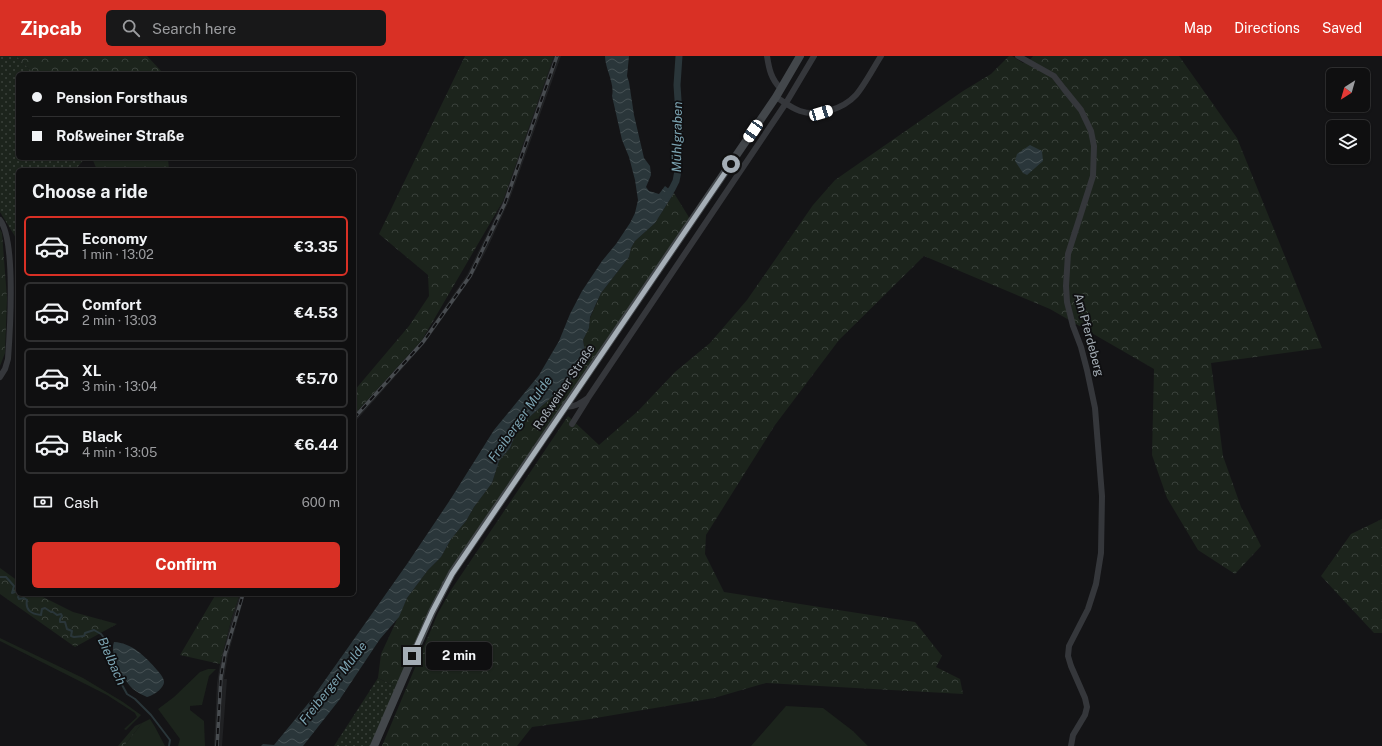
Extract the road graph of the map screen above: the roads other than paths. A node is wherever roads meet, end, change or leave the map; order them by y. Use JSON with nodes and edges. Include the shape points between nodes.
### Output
{"nodes":[{"id":1,"x":767,"y":56,"type":"edge"},
{"id":2,"x":800,"y":56,"type":"edge"},
{"id":3,"x":814,"y":56,"type":"edge"},
{"id":4,"x":881,"y":56,"type":"edge"},
{"id":5,"x":1018,"y":56,"type":"edge"},
{"id":6,"x":781,"y":89,"type":"junction"},
{"id":7,"x":776,"y":97,"type":"junction"},
{"id":8,"x":786,"y":104,"type":"junction"},
{"id":9,"x":745,"y":142,"type":"junction"},
{"id":10,"x":756,"y":150,"type":"junction"},
{"id":11,"x":706,"y":200,"type":"junction"},
{"id":12,"x":717,"y":207,"type":"junction"},
{"id":13,"x":0,"y":220,"type":"edge"},
{"id":14,"x":0,"y":376,"type":"edge"},
{"id":15,"x":588,"y":398,"type":"junction"},
{"id":16,"x":566,"y":407,"type":"junction"},
{"id":17,"x":572,"y":424,"type":"dead end"},
{"id":18,"x":374,"y":746,"type":"edge"},
{"id":19,"x":1071,"y":746,"type":"edge"}],
"edges":[{"from":1,"to":6,"type":"street","via":[[770,73]]},
{"from":2,"to":6,"type":"main road","name":"Roßweiner Straße"},
{"from":3,"to":8,"type":"street"},
{"from":4,"to":8,"type":"street","via":[[856,94],[845,103],[812,114]]},
{"from":5,"to":19,"type":"street","name":"Am Pferdeberg","via":[[1054,76],[1081,110],[1091,131],[1094,146],[1093,176],[1068,254],[1066,286],[1067,302],[1081,347],[1095,408],[1102,496],[1101,553],[1096,584],[1088,609],[1069,646],[1068,656],[1087,707],[1073,735]]},
{"from":6,"to":7,"type":"main road","name":"Roßweiner Straße"},
{"from":7,"to":8,"type":"street"},
{"from":7,"to":9,"type":"main road","name":"Roßweiner Straße"},
{"from":8,"to":10,"type":"street"},
{"from":9,"to":10,"type":"street"},
{"from":9,"to":11,"type":"main road","name":"Roßweiner Straße"},
{"from":10,"to":12,"type":"street"},
{"from":11,"to":12,"type":"street"},
{"from":11,"to":16,"type":"main road","name":"Roßweiner Straße"},
{"from":12,"to":15,"type":"street"},
{"from":13,"to":14,"type":"street","via":[[6,237],[11,278],[8,359]]},
{"from":15,"to":16,"type":"street","via":[[581,404]]},
{"from":15,"to":17,"type":"street"},
{"from":16,"to":18,"type":"main road","name":"Roßweiner Straße","via":[[444,587]]}]}
